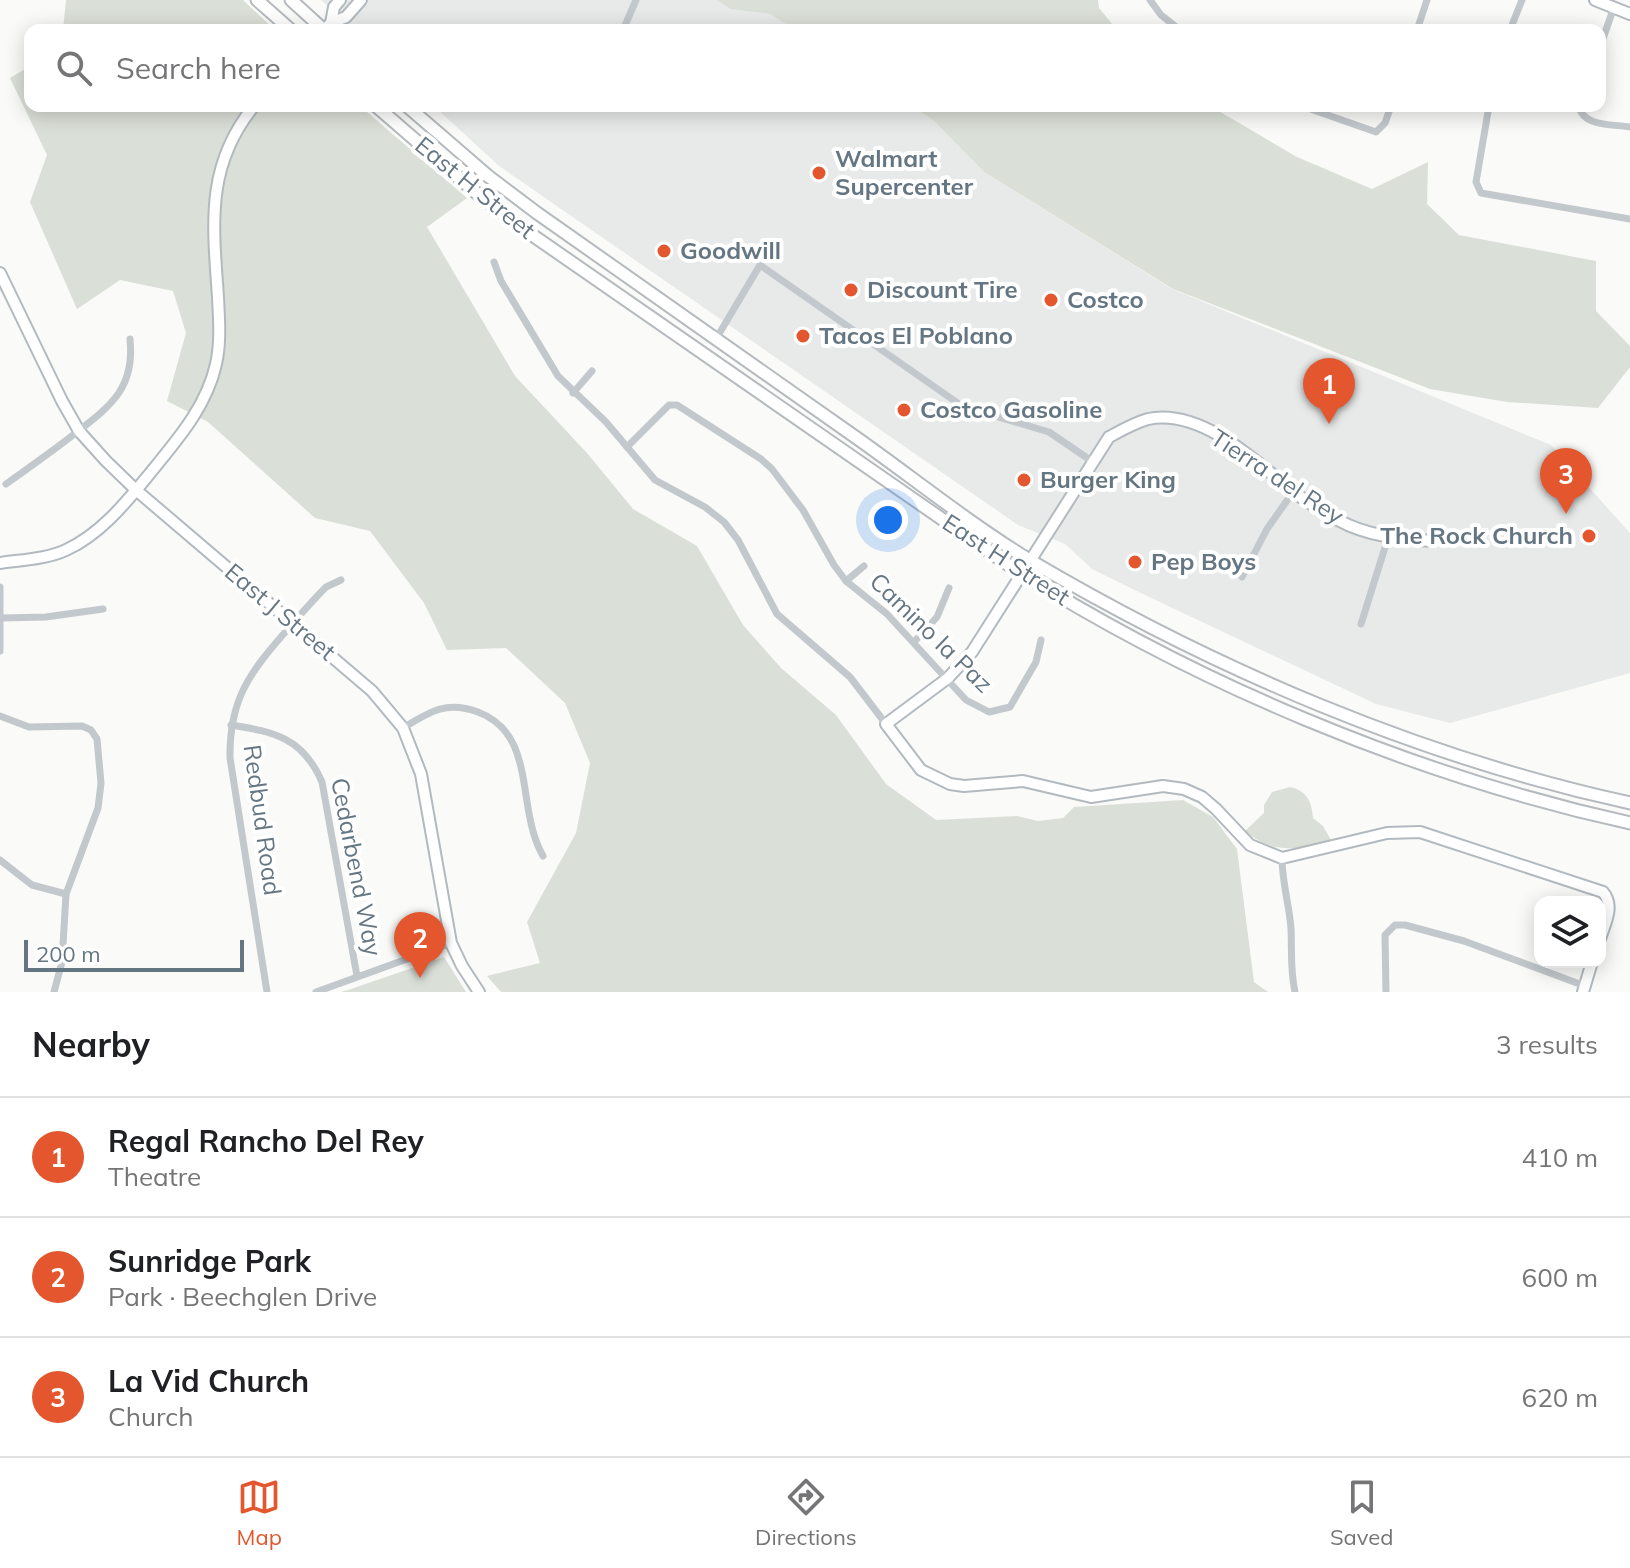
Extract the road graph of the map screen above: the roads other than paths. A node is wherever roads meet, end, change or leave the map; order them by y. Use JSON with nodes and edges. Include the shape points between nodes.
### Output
{"nodes":[{"id":1,"x":257,"y":0,"type":"edge"},
{"id":2,"x":291,"y":0,"type":"edge"},
{"id":3,"x":340,"y":0,"type":"edge"},
{"id":4,"x":361,"y":0,"type":"edge"},
{"id":5,"x":636,"y":0,"type":"edge"},
{"id":6,"x":1150,"y":0,"type":"edge"},
{"id":7,"x":1427,"y":0,"type":"edge"},
{"id":8,"x":1522,"y":0,"type":"edge"},
{"id":9,"x":1595,"y":0,"type":"edge"},
{"id":10,"x":1614,"y":7,"type":"junction"},
{"id":11,"x":1630,"y":14,"type":"edge"},
{"id":12,"x":284,"y":24,"type":"edge"},
{"id":13,"x":325,"y":24,"type":"edge"},
{"id":14,"x":329,"y":24,"type":"edge"},
{"id":15,"x":332,"y":24,"type":"edge"},
{"id":16,"x":626,"y":24,"type":"edge"},
{"id":17,"x":1172,"y":24,"type":"edge"},
{"id":18,"x":1419,"y":24,"type":"edge"},
{"id":19,"x":1512,"y":24,"type":"edge"},
{"id":20,"x":1606,"y":30,"type":"edge"},
{"id":21,"x":250,"y":112,"type":"edge"},
{"id":22,"x":383,"y":112,"type":"edge"},
{"id":23,"x":414,"y":112,"type":"edge"},
{"id":24,"x":1319,"y":112,"type":"edge"},
{"id":25,"x":1389,"y":112,"type":"edge"},
{"id":26,"x":1488,"y":112,"type":"edge"},
{"id":27,"x":1580,"y":112,"type":"edge"},
{"id":28,"x":1630,"y":127,"type":"edge"},
{"id":29,"x":1630,"y":219,"type":"edge"},
{"id":30,"x":494,"y":262,"type":"dead end"},
{"id":31,"x":0,"y":273,"type":"edge"},
{"id":32,"x":670,"y":331,"type":"junction"},
{"id":33,"x":130,"y":339,"type":"dead end"},
{"id":34,"x":716,"y":339,"type":"junction"},
{"id":35,"x":592,"y":371,"type":"dead end"},
{"id":36,"x":573,"y":393,"type":"junction"},
{"id":37,"x":79,"y":431,"type":"junction"},
{"id":38,"x":627,"y":447,"type":"junction"},
{"id":39,"x":1093,"y":462,"type":"junction"},
{"id":40,"x":6,"y":484,"type":"dead end"},
{"id":41,"x":136,"y":490,"type":"junction"},
{"id":42,"x":1293,"y":492,"type":"junction"},
{"id":43,"x":1388,"y":538,"type":"junction"},
{"id":44,"x":1432,"y":541,"type":"dead end"},
{"id":45,"x":1031,"y":560,"type":"junction"},
{"id":46,"x":0,"y":563,"type":"edge"},
{"id":47,"x":864,"y":566,"type":"dead end"},
{"id":48,"x":1023,"y":574,"type":"junction"},
{"id":49,"x":1242,"y":577,"type":"dead end"},
{"id":50,"x":341,"y":580,"type":"dead end"},
{"id":51,"x":846,"y":581,"type":"junction"},
{"id":52,"x":0,"y":587,"type":"edge"},
{"id":53,"x":949,"y":588,"type":"dead end"},
{"id":54,"x":103,"y":609,"type":"dead end"},
{"id":55,"x":1,"y":618,"type":"edge"},
{"id":56,"x":293,"y":624,"type":"junction"},
{"id":57,"x":1361,"y":624,"type":"dead end"},
{"id":58,"x":1041,"y":640,"type":"dead end"},
{"id":59,"x":914,"y":642,"type":"junction"},
{"id":60,"x":0,"y":651,"type":"edge"},
{"id":61,"x":948,"y":678,"type":"junction"},
{"id":62,"x":0,"y":716,"type":"edge"},
{"id":63,"x":886,"y":724,"type":"junction"},
{"id":64,"x":231,"y":725,"type":"junction"},
{"id":65,"x":403,"y":728,"type":"junction"},
{"id":66,"x":1630,"y":803,"type":"edge"},
{"id":67,"x":1630,"y":823,"type":"edge"},
{"id":68,"x":543,"y":856,"type":"dead end"},
{"id":69,"x":1282,"y":858,"type":"junction"},
{"id":70,"x":0,"y":860,"type":"edge"},
{"id":71,"x":66,"y":894,"type":"junction"},
{"id":72,"x":1606,"y":921,"type":"edge"},
{"id":73,"x":451,"y":943,"type":"junction"},
{"id":74,"x":1590,"y":968,"type":"edge"},
{"id":75,"x":357,"y":976,"type":"junction"},
{"id":76,"x":1584,"y":989,"type":"edge"},
{"id":77,"x":54,"y":992,"type":"edge"},
{"id":78,"x":267,"y":992,"type":"edge"},
{"id":79,"x":316,"y":992,"type":"edge"},
{"id":80,"x":479,"y":992,"type":"edge"},
{"id":81,"x":1295,"y":992,"type":"edge"},
{"id":82,"x":1386,"y":992,"type":"edge"}],
"edges":[{"from":1,"to":12,"type":"main road"},
{"from":2,"to":13,"type":"main road"},
{"from":3,"to":14,"type":"street"},
{"from":4,"to":15,"type":"street"},
{"from":5,"to":16,"type":"street"},
{"from":6,"to":17,"type":"street"},
{"from":7,"to":18,"type":"street"},
{"from":8,"to":19,"type":"street"},
{"from":9,"to":10,"type":"street"},
{"from":10,"to":11,"type":"street"},
{"from":10,"to":20,"type":"street"},
{"from":21,"to":41,"type":"street","via":[[216,183],[216,364],[191,422]]},
{"from":22,"to":32,"type":"main road","name":"East H Street","via":[[480,196]]},
{"from":23,"to":34,"type":"main road","name":"East H Street","via":[[537,213]]},
{"from":24,"to":25,"type":"street","via":[[1376,132]]},
{"from":26,"to":29,"type":"street","via":[[1476,182],[1481,193]]},
{"from":27,"to":28,"type":"street","via":[[1589,121]]},
{"from":30,"to":36,"type":"street","via":[[553,370]]},
{"from":31,"to":37,"type":"street","name":"East J Street"},
{"from":32,"to":34,"type":"main road","via":[[677,329],[705,345]]},
{"from":32,"to":48,"type":"main road","name":"East H Street"},
{"from":33,"to":37,"type":"street","via":[[129,368],[118,397]]},
{"from":34,"to":39,"type":"street","via":[[760,265],[962,406],[1049,432]]},
{"from":34,"to":45,"type":"main road","name":"East H Street"},
{"from":35,"to":36,"type":"street"},
{"from":36,"to":38,"type":"street"},
{"from":37,"to":40,"type":"street"},
{"from":37,"to":41,"type":"street","name":"East J Street"},
{"from":38,"to":51,"type":"street","name":"Camino la Paz","via":[[669,405],[677,405],[772,469]]},
{"from":38,"to":63,"type":"street","via":[[659,483],[724,522],[777,614],[850,677]]},
{"from":39,"to":42,"type":"street","name":"Tierra del Rey","via":[[1109,437],[1132,424],[1164,418],[1230,441]]},
{"from":39,"to":45,"type":"street","name":"Tierra del Rey"},
{"from":41,"to":46,"type":"street","via":[[99,528],[64,551]]},
{"from":41,"to":56,"type":"street","name":"East J Street"},
{"from":42,"to":43,"type":"street","name":"Tierra del Rey","via":[[1340,521]]},
{"from":42,"to":49,"type":"street"},
{"from":43,"to":44,"type":"street","name":"Tierra del Rey"},
{"from":43,"to":57,"type":"street"},
{"from":45,"to":48,"type":"street","name":"Tierra del Rey"},
{"from":45,"to":66,"type":"main road","name":"East H Street","via":[[1163,633],[1299,695],[1487,764]]},
{"from":47,"to":51,"type":"street","name":"Camino la Paz"},
{"from":48,"to":61,"type":"street","name":"Tierra del Rey","via":[[972,652]]},
{"from":48,"to":67,"type":"main road","name":"East H Street","via":[[1164,653],[1299,716],[1488,784]]},
{"from":50,"to":56,"type":"street","name":"Redbud Road","via":[[326,587]]},
{"from":51,"to":59,"type":"street","name":"Camino la Paz"},
{"from":52,"to":55,"type":"street"},
{"from":53,"to":59,"type":"street","via":[[937,617]]},
{"from":54,"to":55,"type":"street"},
{"from":55,"to":60,"type":"street"},
{"from":56,"to":64,"type":"street","name":"Redbud Road","via":[[248,678]]},
{"from":56,"to":65,"type":"street","name":"East J Street","via":[[372,691]]},
{"from":58,"to":61,"type":"street","name":"Camino la Paz","via":[[1036,662],[1006,710],[977,708]]},
{"from":59,"to":61,"type":"street","name":"Camino la Paz"},
{"from":61,"to":63,"type":"street","name":"Tierra del Rey"},
{"from":62,"to":71,"type":"street","via":[[29,727],[82,726],[97,739],[98,808]]},
{"from":63,"to":69,"type":"street","via":[[916,764],[942,782],[964,786],[1023,781],[1091,797],[1163,786],[1184,789],[1202,797],[1250,845]]},
{"from":64,"to":75,"type":"street","name":"Cedarbend Way","via":[[282,737],[302,751],[318,773]]},
{"from":64,"to":78,"type":"street","name":"Redbud Road","via":[[230,758]]},
{"from":65,"to":68,"type":"street","via":[[428,712],[453,707],[499,724],[518,752],[529,826]]},
{"from":65,"to":73,"type":"street","name":"East J Street","via":[[421,774]]},
{"from":69,"to":72,"type":"street","via":[[1387,833],[1420,832],[1593,888],[1607,896]]},
{"from":69,"to":81,"type":"street"},
{"from":70,"to":71,"type":"street","via":[[32,885]]},
{"from":71,"to":77,"type":"street","via":[[62,962]]},
{"from":73,"to":75,"type":"street"},
{"from":73,"to":80,"type":"street","name":"East J Street"},
{"from":74,"to":76,"type":"street"},
{"from":75,"to":79,"type":"street"},
{"from":76,"to":82,"type":"street","via":[[1464,941],[1395,925],[1385,935]]}]}
